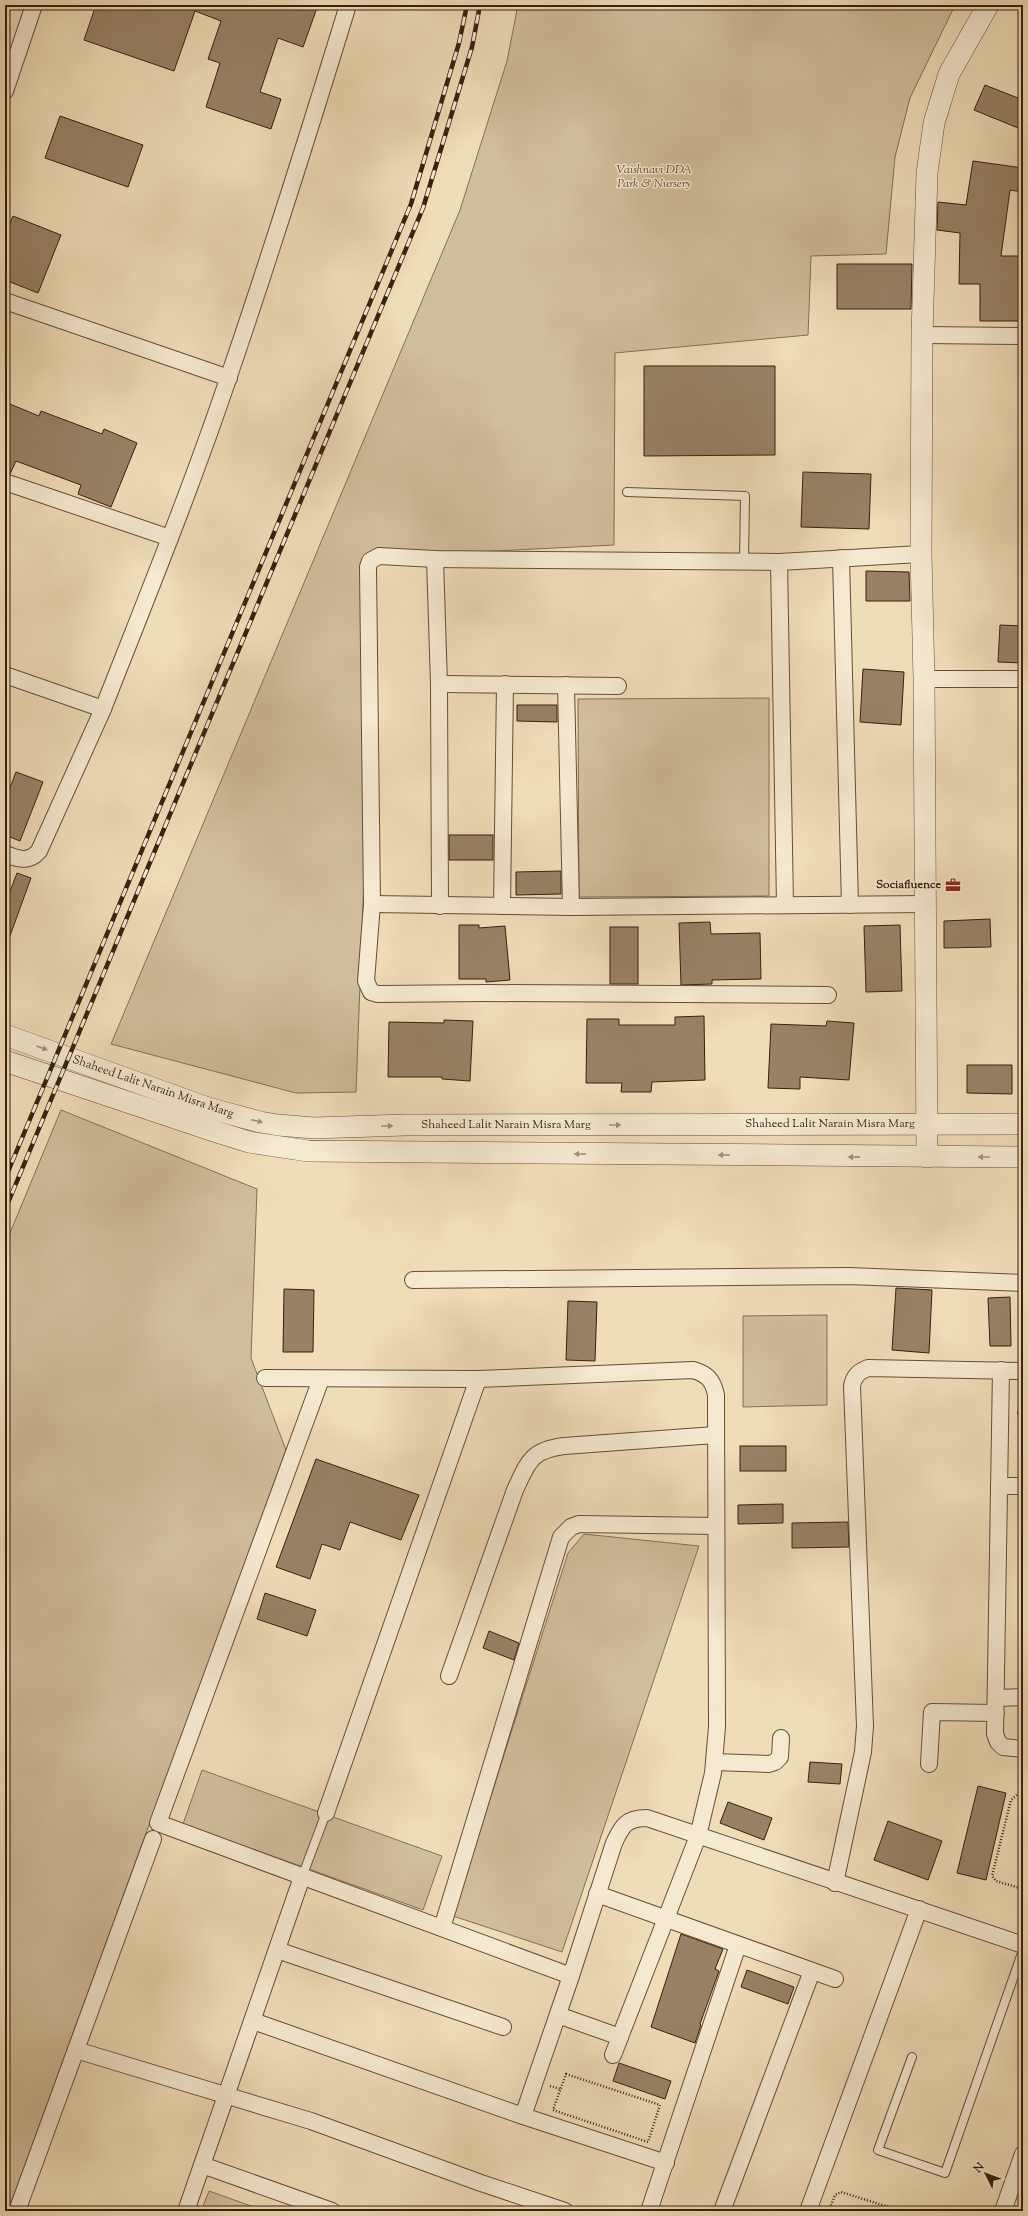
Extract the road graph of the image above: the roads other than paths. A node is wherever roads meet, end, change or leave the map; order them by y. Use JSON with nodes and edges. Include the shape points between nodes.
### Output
{"nodes":[{"id":1,"x":34,"y":5,"type":"edge"},
{"id":2,"x":348,"y":5,"type":"edge"},
{"id":3,"x":988,"y":5,"type":"edge"},
{"id":4,"x":5,"y":91,"type":"edge"},
{"id":5,"x":5,"y":301,"type":"edge"},
{"id":6,"x":922,"y":335,"type":"junction"},
{"id":7,"x":1023,"y":336,"type":"edge"},
{"id":8,"x":229,"y":378,"type":"junction"},
{"id":9,"x":5,"y":482,"type":"edge"},
{"id":10,"x":627,"y":492,"type":"dead end"},
{"id":11,"x":170,"y":538,"type":"junction"},
{"id":12,"x":921,"y":554,"type":"junction"},
{"id":13,"x":841,"y":558,"type":"junction"},
{"id":14,"x":435,"y":559,"type":"junction"},
{"id":15,"x":744,"y":561,"type":"junction"},
{"id":16,"x":779,"y":562,"type":"junction"},
{"id":17,"x":5,"y":675,"type":"edge"},
{"id":18,"x":1023,"y":679,"type":"edge"},
{"id":19,"x":924,"y":680,"type":"junction"},
{"id":20,"x":439,"y":684,"type":"junction"},
{"id":21,"x":505,"y":684,"type":"junction"},
{"id":22,"x":566,"y":685,"type":"junction"},
{"id":23,"x":618,"y":686,"type":"dead end"},
{"id":24,"x":103,"y":709,"type":"junction"},
{"id":25,"x":5,"y":854,"type":"edge"},
{"id":26,"x":372,"y":904,"type":"junction"},
{"id":27,"x":925,"y":904,"type":"junction"},
{"id":28,"x":850,"y":905,"type":"junction"},
{"id":29,"x":440,"y":906,"type":"junction"},
{"id":30,"x":502,"y":906,"type":"junction"},
{"id":31,"x":785,"y":906,"type":"junction"},
{"id":32,"x":571,"y":907,"type":"junction"},
{"id":33,"x":828,"y":996,"type":"dead end"},
{"id":34,"x":5,"y":1035,"type":"edge"},
{"id":35,"x":5,"y":1061,"type":"edge"},
{"id":36,"x":927,"y":1124,"type":"junction"},
{"id":37,"x":1023,"y":1124,"type":"edge"},
{"id":38,"x":1023,"y":1157,"type":"edge"},
{"id":39,"x":927,"y":1158,"type":"junction"},
{"id":40,"x":413,"y":1280,"type":"dead end"},
{"id":41,"x":1023,"y":1283,"type":"edge"},
{"id":42,"x":1001,"y":1370,"type":"junction"},
{"id":43,"x":1023,"y":1370,"type":"edge"},
{"id":44,"x":265,"y":1378,"type":"dead end"},
{"id":45,"x":321,"y":1379,"type":"junction"},
{"id":46,"x":478,"y":1380,"type":"junction"},
{"id":47,"x":715,"y":1435,"type":"junction"},
{"id":48,"x":999,"y":1486,"type":"junction"},
{"id":49,"x":1023,"y":1486,"type":"edge"},
{"id":50,"x":716,"y":1526,"type":"junction"},
{"id":51,"x":449,"y":1676,"type":"dead end"},
{"id":52,"x":1023,"y":1697,"type":"edge"},
{"id":53,"x":996,"y":1705,"type":"junction"},
{"id":54,"x":780,"y":1738,"type":"dead end"},
{"id":55,"x":1023,"y":1749,"type":"edge"},
{"id":56,"x":714,"y":1762,"type":"junction"},
{"id":57,"x":929,"y":1764,"type":"dead end"},
{"id":58,"x":326,"y":1813,"type":"joint"},
{"id":59,"x":698,"y":1836,"type":"junction"},
{"id":60,"x":152,"y":1839,"type":"dead end"},
{"id":61,"x":302,"y":1877,"type":"junction"},
{"id":62,"x":835,"y":1883,"type":"junction"},
{"id":63,"x":597,"y":1894,"type":"junction"},
{"id":64,"x":919,"y":1909,"type":"junction"},
{"id":65,"x":666,"y":1918,"type":"junction"},
{"id":66,"x":442,"y":1928,"type":"junction"},
{"id":67,"x":738,"y":1945,"type":"junction"},
{"id":68,"x":1023,"y":1945,"type":"edge"},
{"id":69,"x":277,"y":1950,"type":"junction"},
{"id":70,"x":1023,"y":1950,"type":"edge"},
{"id":71,"x":812,"y":1971,"type":"junction"},
{"id":72,"x":571,"y":1976,"type":"junction"},
{"id":73,"x":834,"y":1979,"type":"dead end"},
{"id":74,"x":558,"y":2015,"type":"junction"},
{"id":75,"x":252,"y":2021,"type":"junction"},
{"id":76,"x":504,"y":2026,"type":"dead end"},
{"id":77,"x":620,"y":2037,"type":"junction"},
{"id":78,"x":76,"y":2050,"type":"junction"},
{"id":79,"x":613,"y":2055,"type":"dead end"},
{"id":80,"x":912,"y":2058,"type":"dead end"},
{"id":81,"x":227,"y":2095,"type":"junction"},
{"id":82,"x":523,"y":2116,"type":"junction"},
{"id":83,"x":1023,"y":2154,"type":"edge"},
{"id":84,"x":666,"y":2163,"type":"junction"},
{"id":85,"x":202,"y":2165,"type":"junction"},
{"id":86,"x":17,"y":2211,"type":"edge"},
{"id":87,"x":186,"y":2211,"type":"edge"},
{"id":88,"x":332,"y":2211,"type":"edge"},
{"id":89,"x":565,"y":2211,"type":"edge"},
{"id":90,"x":649,"y":2211,"type":"edge"},
{"id":91,"x":722,"y":2211,"type":"edge"},
{"id":92,"x":808,"y":2211,"type":"edge"},
{"id":93,"x":1003,"y":2211,"type":"edge"}],
"edges":[{"from":1,"to":4,"type":"street"},
{"from":2,"to":8,"type":"street"},
{"from":3,"to":6,"type":"street","via":[[949,74],[934,123],[927,174]]},
{"from":5,"to":8,"type":"street"},
{"from":6,"to":7,"type":"street"},
{"from":6,"to":12,"type":"street"},
{"from":8,"to":11,"type":"street"},
{"from":9,"to":11,"type":"street"},
{"from":10,"to":15,"type":"lane","via":[[745,496]]},
{"from":11,"to":24,"type":"street"},
{"from":12,"to":13,"type":"street"},
{"from":12,"to":19,"type":"street"},
{"from":13,"to":16,"type":"street"},
{"from":13,"to":28,"type":"street"},
{"from":14,"to":15,"type":"street"},
{"from":14,"to":20,"type":"street"},
{"from":14,"to":26,"type":"street","via":[[379,556],[370,560],[368,567]]},
{"from":15,"to":16,"type":"street"},
{"from":16,"to":31,"type":"street"},
{"from":17,"to":24,"type":"street"},
{"from":18,"to":19,"type":"street"},
{"from":19,"to":27,"type":"street"},
{"from":20,"to":21,"type":"street"},
{"from":20,"to":29,"type":"street"},
{"from":21,"to":22,"type":"street"},
{"from":21,"to":30,"type":"street"},
{"from":22,"to":23,"type":"street"},
{"from":22,"to":32,"type":"street"},
{"from":24,"to":25,"type":"street","via":[[39,851],[34,857],[24,860]]},
{"from":26,"to":29,"type":"street"},
{"from":26,"to":33,"type":"street","via":[[366,981],[371,992],[378,994]]},
{"from":27,"to":28,"type":"street"},
{"from":27,"to":36,"type":"street"},
{"from":28,"to":31,"type":"street"},
{"from":29,"to":30,"type":"street"},
{"from":30,"to":32,"type":"street"},
{"from":31,"to":32,"type":"street"},
{"from":34,"to":36,"type":"street","name":"Shaheed Lalit Narain Misra Marg","one_way":true,"via":[[208,1108],[278,1125],[314,1128],[413,1125]]},
{"from":39,"to":35,"type":"street","name":"Shaheed Lalit Narain Misra Marg","one_way":true,"via":[[308,1151],[242,1140]]},
{"from":36,"to":37,"type":"street","name":"Shaheed Lalit Narain Misra Marg"},
{"from":36,"to":39,"type":"street"},
{"from":38,"to":39,"type":"street","name":"Shaheed Lalit Narain Misra Marg","one_way":true},
{"from":40,"to":41,"type":"street","via":[[849,1276]]},
{"from":42,"to":43,"type":"street"},
{"from":42,"to":48,"type":"street"},
{"from":42,"to":62,"type":"street","via":[[868,1368],[853,1378],[865,1726],[863,1752]]},
{"from":44,"to":45,"type":"street"},
{"from":45,"to":46,"type":"street"},
{"from":45,"to":61,"type":"street","via":[[158,1823]]},
{"from":46,"to":47,"type":"street","via":[[693,1370],[710,1378],[714,1385]]},
{"from":46,"to":58,"type":"street"},
{"from":47,"to":50,"type":"street"},
{"from":47,"to":51,"type":"street","via":[[546,1448],[534,1456],[524,1469],[514,1490]]},
{"from":48,"to":49,"type":"street"},
{"from":48,"to":53,"type":"street"},
{"from":50,"to":56,"type":"street","via":[[717,1727]]},
{"from":50,"to":66,"type":"street","via":[[579,1524],[571,1527],[561,1537]]},
{"from":52,"to":53,"type":"street"},
{"from":53,"to":55,"type":"street","via":[[995,1734],[998,1742],[1003,1747]]},
{"from":53,"to":57,"type":"street","via":[[932,1712]]},
{"from":54,"to":56,"type":"street","via":[[780,1757],[776,1762]]},
{"from":56,"to":59,"type":"street"},
{"from":58,"to":61,"type":"lane"},
{"from":59,"to":62,"type":"street"},
{"from":59,"to":63,"type":"street","via":[[647,1818],[634,1818],[621,1829],[614,1842]]},
{"from":59,"to":65,"type":"street"},
{"from":60,"to":78,"type":"street"},
{"from":61,"to":66,"type":"street"},
{"from":61,"to":69,"type":"street"},
{"from":62,"to":64,"type":"street"},
{"from":63,"to":65,"type":"street"},
{"from":63,"to":72,"type":"street"},
{"from":64,"to":68,"type":"street"},
{"from":64,"to":92,"type":"street"},
{"from":65,"to":67,"type":"street"},
{"from":65,"to":77,"type":"street"},
{"from":66,"to":72,"type":"street"},
{"from":67,"to":71,"type":"street"},
{"from":67,"to":84,"type":"street"},
{"from":69,"to":75,"type":"street"},
{"from":69,"to":76,"type":"street"},
{"from":70,"to":80,"type":"lane","via":[[945,2173],[878,2150]]},
{"from":71,"to":73,"type":"street"},
{"from":71,"to":91,"type":"street"},
{"from":72,"to":74,"type":"street"},
{"from":74,"to":77,"type":"street"},
{"from":74,"to":82,"type":"street"},
{"from":75,"to":81,"type":"street"},
{"from":75,"to":82,"type":"street"},
{"from":77,"to":79,"type":"street"},
{"from":78,"to":81,"type":"street"},
{"from":78,"to":86,"type":"street"},
{"from":81,"to":85,"type":"street"},
{"from":81,"to":89,"type":"street","via":[[311,2121]]},
{"from":82,"to":84,"type":"street"},
{"from":83,"to":93,"type":"street"},
{"from":84,"to":90,"type":"street"},
{"from":85,"to":87,"type":"street"},
{"from":85,"to":88,"type":"street"}]}
